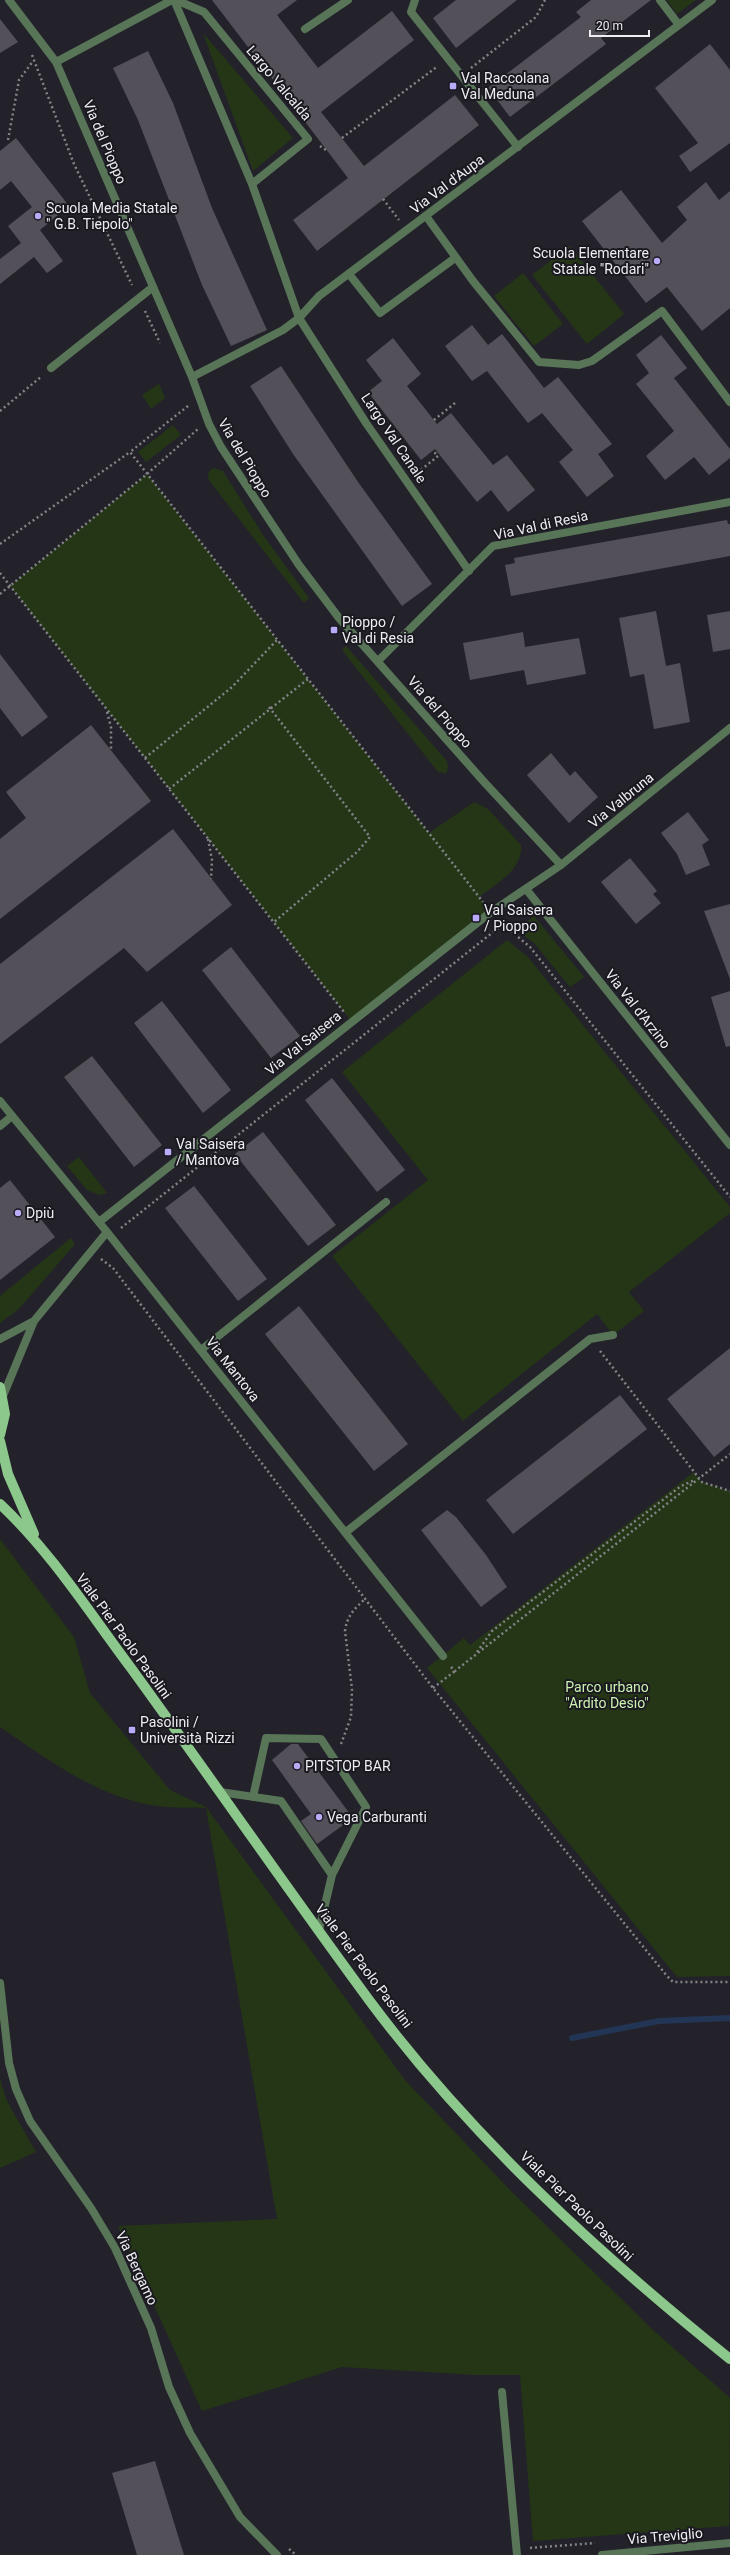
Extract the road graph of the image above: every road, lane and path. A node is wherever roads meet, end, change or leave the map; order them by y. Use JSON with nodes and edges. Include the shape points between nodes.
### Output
{"nodes":[{"id":1,"x":9,"y":0,"type":"edge"},
{"id":2,"x":174,"y":0,"type":"edge"},
{"id":3,"x":348,"y":0,"type":"edge"},
{"id":4,"x":414,"y":0,"type":"edge"},
{"id":5,"x":545,"y":0,"type":"edge"},
{"id":6,"x":660,"y":0,"type":"edge"},
{"id":7,"x":712,"y":0,"type":"edge"},
{"id":8,"x":679,"y":25,"type":"junction"},
{"id":9,"x":305,"y":29,"type":"dead end"},
{"id":10,"x":448,"y":58,"type":"junction"},
{"id":11,"x":56,"y":62,"type":"junction"},
{"id":12,"x":462,"y":75,"type":"junction"},
{"id":13,"x":342,"y":138,"type":"dead end"},
{"id":14,"x":8,"y":140,"type":"dead end"},
{"id":15,"x":518,"y":147,"type":"junction"},
{"id":16,"x":252,"y":184,"type":"junction"},
{"id":17,"x":383,"y":199,"type":"dead end"},
{"id":18,"x":426,"y":216,"type":"junction"},
{"id":19,"x":406,"y":230,"type":"junction"},
{"id":20,"x":455,"y":258,"type":"junction"},
{"id":21,"x":349,"y":274,"type":"junction"},
{"id":22,"x":153,"y":287,"type":"junction"},
{"id":23,"x":139,"y":298,"type":"junction"},
{"id":24,"x":299,"y":318,"type":"junction"},
{"id":25,"x":162,"y":346,"type":"dead end"},
{"id":26,"x":51,"y":368,"type":"joint"},
{"id":27,"x":192,"y":377,"type":"junction"},
{"id":28,"x":188,"y":400,"type":"dead end"},
{"id":29,"x":730,"y":402,"type":"edge"},
{"id":30,"x":455,"y":403,"type":"dead end"},
{"id":31,"x":190,"y":405,"type":"junction"},
{"id":32,"x":0,"y":411,"type":"edge"},
{"id":33,"x":192,"y":411,"type":"dead end"},
{"id":34,"x":434,"y":420,"type":"dead end"},
{"id":35,"x":196,"y":423,"type":"dead end"},
{"id":36,"x":433,"y":451,"type":"dead end"},
{"id":37,"x":130,"y":452,"type":"junction"},
{"id":38,"x":147,"y":474,"type":"junction"},
{"id":39,"x":407,"y":481,"type":"junction"},
{"id":40,"x":730,"y":502,"type":"edge"},
{"id":41,"x":0,"y":544,"type":"edge"},
{"id":42,"x":469,"y":571,"type":"junction"},
{"id":43,"x":0,"y":573,"type":"edge"},
{"id":44,"x":10,"y":586,"type":"junction"},
{"id":45,"x":0,"y":594,"type":"edge"},
{"id":46,"x":277,"y":640,"type":"junction"},
{"id":47,"x":378,"y":661,"type":"junction"},
{"id":48,"x":308,"y":679,"type":"junction"},
{"id":49,"x":269,"y":707,"type":"junction"},
{"id":50,"x":107,"y":709,"type":"junction"},
{"id":51,"x":730,"y":728,"type":"edge"},
{"id":52,"x":112,"y":751,"type":"dead end"},
{"id":53,"x":145,"y":758,"type":"junction"},
{"id":54,"x":169,"y":789,"type":"junction"},
{"id":55,"x":208,"y":839,"type":"junction"},
{"id":56,"x":561,"y":865,"type":"junction"},
{"id":57,"x":211,"y":879,"type":"dead end"},
{"id":58,"x":526,"y":889,"type":"junction"},
{"id":59,"x":479,"y":897,"type":"dead end"},
{"id":60,"x":273,"y":922,"type":"junction"},
{"id":61,"x":344,"y":1012,"type":"dead end"},
{"id":62,"x":0,"y":1101,"type":"edge"},
{"id":63,"x":12,"y":1116,"type":"junction"},
{"id":64,"x":0,"y":1126,"type":"edge"},
{"id":65,"x":727,"y":1135,"type":"edge"},
{"id":66,"x":730,"y":1145,"type":"edge"},
{"id":67,"x":730,"y":1197,"type":"edge"},
{"id":68,"x":386,"y":1202,"type":"dead end"},
{"id":69,"x":134,"y":1216,"type":"dead end"},
{"id":70,"x":99,"y":1222,"type":"junction"},
{"id":71,"x":108,"y":1232,"type":"junction"},
{"id":72,"x":113,"y":1268,"type":"dead end"},
{"id":73,"x":34,"y":1321,"type":"junction"},
{"id":74,"x":613,"y":1335,"type":"dead end"},
{"id":75,"x":0,"y":1339,"type":"edge"},
{"id":76,"x":590,"y":1339,"type":"junction"},
{"id":77,"x":201,"y":1350,"type":"junction"},
{"id":78,"x":2,"y":1391,"type":"edge"},
{"id":79,"x":0,"y":1435,"type":"edge"},
{"id":80,"x":0,"y":1441,"type":"edge"},
{"id":81,"x":730,"y":1454,"type":"edge"},
{"id":82,"x":699,"y":1479,"type":"junction"},
{"id":83,"x":730,"y":1491,"type":"edge"},
{"id":84,"x":0,"y":1504,"type":"edge"},
{"id":85,"x":346,"y":1532,"type":"junction"},
{"id":86,"x":36,"y":1539,"type":"junction"},
{"id":87,"x":365,"y":1599,"type":"junction"},
{"id":88,"x":474,"y":1655,"type":"junction"},
{"id":89,"x":443,"y":1656,"type":"joint"},
{"id":90,"x":455,"y":1671,"type":"junction"},
{"id":91,"x":433,"y":1688,"type":"junction"},
{"id":92,"x":335,"y":1760,"type":"junction"},
{"id":93,"x":220,"y":1792,"type":"junction"},
{"id":94,"x":253,"y":1797,"type":"junction"},
{"id":95,"x":332,"y":1875,"type":"junction"},
{"id":96,"x":319,"y":1930,"type":"junction"},
{"id":97,"x":730,"y":1982,"type":"edge"},
{"id":98,"x":0,"y":1983,"type":"edge"},
{"id":99,"x":729,"y":2358,"type":"edge"},
{"id":100,"x":502,"y":2392,"type":"dead end"},
{"id":101,"x":730,"y":2543,"type":"edge"},
{"id":102,"x":277,"y":2555,"type":"edge"},
{"id":103,"x":517,"y":2555,"type":"edge"},
{"id":104,"x":602,"y":2555,"type":"edge"}],
"edges":[{"from":1,"to":11,"type":"street","name":"Via del Pioppo"},
{"from":2,"to":11,"type":"street"},
{"from":2,"to":16,"type":"street"},
{"from":2,"to":16,"type":"street","name":"Largo Valcalda","via":[[204,12],[308,139]]},
{"from":3,"to":9,"type":"street"},
{"from":4,"to":10,"type":"street","via":[[411,12]]},
{"from":5,"to":12,"type":"path","via":[[536,17]]},
{"from":6,"to":8,"type":"street"},
{"from":7,"to":8,"type":"street","name":"Via Val d'Aupa"},
{"from":8,"to":15,"type":"street","name":"Via Val d'Aupa"},
{"from":10,"to":12,"type":"street"},
{"from":10,"to":13,"type":"path"},
{"from":11,"to":22,"type":"street","name":"Via del Pioppo"},
{"from":12,"to":15,"type":"street"},
{"from":14,"to":23,"type":"path","via":[[18,80],[34,60],[74,164]]},
{"from":15,"to":18,"type":"street","name":"Via Val d'Aupa"},
{"from":16,"to":24,"type":"street"},
{"from":17,"to":19,"type":"path"},
{"from":18,"to":19,"type":"street","name":"Via Val d'Aupa"},
{"from":18,"to":20,"type":"street"},
{"from":19,"to":21,"type":"street","name":"Via Val d'Aupa"},
{"from":20,"to":21,"type":"street","via":[[380,314]]},
{"from":20,"to":29,"type":"street","via":[[539,362],[579,365],[592,361],[662,311]]},
{"from":21,"to":24,"type":"street","name":"Via Val d'Aupa","via":[[319,296]]},
{"from":22,"to":23,"type":"street"},
{"from":22,"to":27,"type":"street","name":"Via del Pioppo"},
{"from":23,"to":25,"type":"path"},
{"from":23,"to":26,"type":"street"},
{"from":24,"to":27,"type":"street","name":"Via Val d'Aupa","via":[[283,330]]},
{"from":24,"to":39,"type":"street","name":"Largo Val Canale"},
{"from":26,"to":32,"type":"path"},
{"from":27,"to":47,"type":"street","name":"Via del Pioppo","via":[[215,435],[272,526],[339,618]]},
{"from":28,"to":31,"type":"path"},
{"from":30,"to":34,"type":"path"},
{"from":31,"to":33,"type":"path"},
{"from":31,"to":37,"type":"path"},
{"from":35,"to":38,"type":"path","via":[[198,429]]},
{"from":36,"to":39,"type":"path","via":[[438,456]]},
{"from":37,"to":38,"type":"path"},
{"from":37,"to":41,"type":"path"},
{"from":38,"to":44,"type":"path"},
{"from":38,"to":46,"type":"path"},
{"from":39,"to":42,"type":"street","name":"Largo Val Canale"},
{"from":40,"to":42,"type":"street","name":"Via Val di Resia","via":[[493,546]]},
{"from":42,"to":47,"type":"street","name":"Via Val di Resia"},
{"from":43,"to":44,"type":"path"},
{"from":44,"to":45,"type":"path"},
{"from":44,"to":50,"type":"path"},
{"from":46,"to":48,"type":"path"},
{"from":46,"to":53,"type":"path","via":[[232,687]]},
{"from":47,"to":56,"type":"street","name":"Via del Pioppo"},
{"from":48,"to":49,"type":"path"},
{"from":48,"to":59,"type":"path"},
{"from":49,"to":54,"type":"path"},
{"from":49,"to":60,"type":"path","via":[[370,837],[357,852]]},
{"from":50,"to":52,"type":"path"},
{"from":50,"to":53,"type":"path"},
{"from":51,"to":56,"type":"street","name":"Via Valbruna"},
{"from":53,"to":54,"type":"path"},
{"from":54,"to":55,"type":"path"},
{"from":55,"to":57,"type":"path","via":[[212,860]]},
{"from":55,"to":60,"type":"path"},
{"from":56,"to":58,"type":"street","name":"Via Valbruna"},
{"from":58,"to":65,"type":"street","name":"Via Val d'Arzino"},
{"from":58,"to":70,"type":"street","name":"Via Val Saisera","via":[[491,912],[351,1021]]},
{"from":60,"to":61,"type":"path"},
{"from":62,"to":63,"type":"street","name":"Via Mantova"},
{"from":63,"to":64,"type":"street"},
{"from":63,"to":70,"type":"street","name":"Via Mantova"},
{"from":65,"to":66,"type":"street","name":"Via Val d'Arzino"},
{"from":67,"to":69,"type":"path","via":[[530,947],[502,925]]},
{"from":68,"to":77,"type":"street"},
{"from":70,"to":71,"type":"street","name":"Via Mantova"},
{"from":71,"to":73,"type":"street"},
{"from":71,"to":77,"type":"street","name":"Via Mantova"},
{"from":72,"to":87,"type":"path"},
{"from":73,"to":75,"type":"street"},
{"from":73,"to":78,"type":"street"},
{"from":74,"to":76,"type":"street"},
{"from":76,"to":82,"type":"path"},
{"from":76,"to":85,"type":"street"},
{"from":77,"to":85,"type":"street","name":"Via Mantova"},
{"from":78,"to":79,"type":"main road","via":[[5,1414]]},
{"from":80,"to":86,"type":"main road","name":"Viale Pier Paolo Pasolini","via":[[8,1474]]},
{"from":81,"to":82,"type":"path"},
{"from":82,"to":83,"type":"path"},
{"from":82,"to":88,"type":"path"},
{"from":82,"to":88,"type":"path","via":[[681,1486],[492,1631]]},
{"from":84,"to":86,"type":"main road","name":"Viale Pier Paolo Pasolini"},
{"from":85,"to":89,"type":"street","name":"Via Mantova"},
{"from":86,"to":93,"type":"main road","name":"Viale Pier Paolo Pasolini"},
{"from":87,"to":91,"type":"path"},
{"from":87,"to":92,"type":"path","via":[[352,1611],[346,1622],[352,1676],[351,1718]]},
{"from":88,"to":90,"type":"path"},
{"from":89,"to":90,"type":"path"},
{"from":90,"to":91,"type":"path"},
{"from":91,"to":97,"type":"path","via":[[673,1982]]},
{"from":92,"to":94,"type":"street","via":[[321,1739],[266,1738]]},
{"from":92,"to":95,"type":"street","via":[[366,1807]]},
{"from":93,"to":94,"type":"street"},
{"from":93,"to":96,"type":"main road","name":"Viale Pier Paolo Pasolini"},
{"from":94,"to":95,"type":"street","via":[[281,1801]]},
{"from":95,"to":96,"type":"street"},
{"from":96,"to":99,"type":"main road","name":"Viale Pier Paolo Pasolini","via":[[370,2002],[413,2055],[508,2160],[621,2268]]},
{"from":98,"to":102,"type":"street","name":"Via Bergamo","via":[[9,2063],[16,2089],[30,2121],[91,2208],[115,2248],[151,2328],[180,2414],[240,2516]]},
{"from":100,"to":103,"type":"street"},
{"from":101,"to":104,"type":"street","name":"Via Treviglio"}]}
